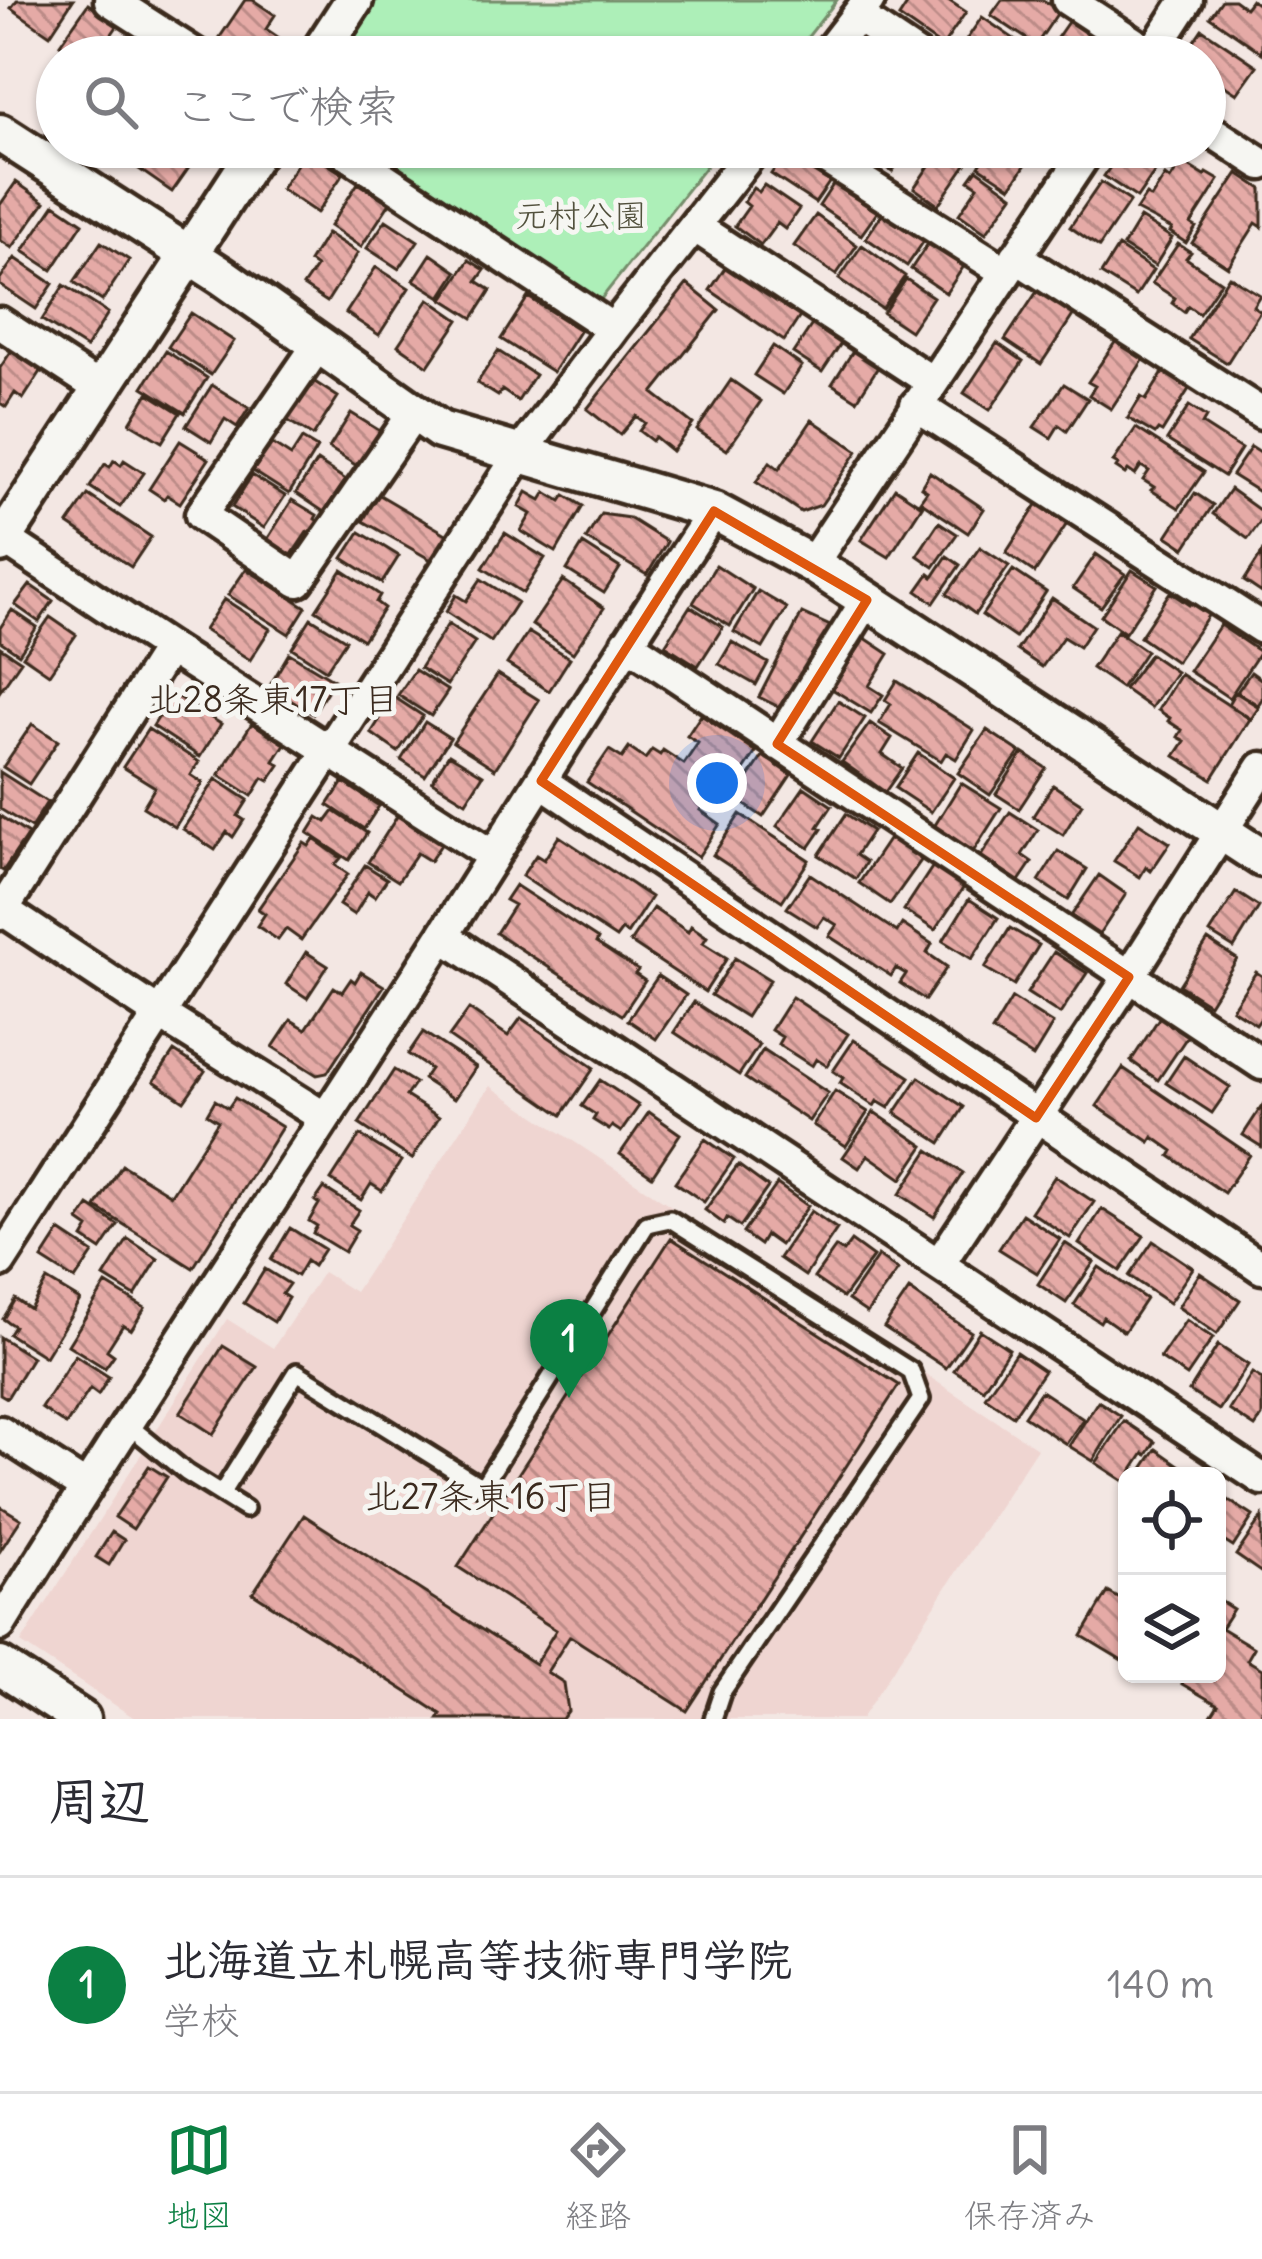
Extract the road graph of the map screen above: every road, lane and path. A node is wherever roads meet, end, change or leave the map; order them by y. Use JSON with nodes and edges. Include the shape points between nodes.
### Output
{"nodes":[{"id":1,"x":110,"y":0,"type":"edge"},
{"id":2,"x":354,"y":0,"type":"edge"},
{"id":3,"x":1068,"y":0,"type":"edge"},
{"id":4,"x":1187,"y":0,"type":"edge"},
{"id":5,"x":863,"y":8,"type":"edge"},
{"id":6,"x":166,"y":36,"type":"edge"},
{"id":7,"x":331,"y":36,"type":"edge"},
{"id":8,"x":841,"y":36,"type":"edge"},
{"id":9,"x":894,"y":36,"type":"edge"},
{"id":10,"x":1121,"y":36,"type":"edge"},
{"id":11,"x":1164,"y":36,"type":"edge"},
{"id":12,"x":0,"y":133,"type":"edge"},
{"id":13,"x":1226,"y":141,"type":"edge"},
{"id":14,"x":36,"y":156,"type":"edge"},
{"id":15,"x":1262,"y":164,"type":"edge"},
{"id":16,"x":54,"y":168,"type":"edge"},
{"id":17,"x":245,"y":168,"type":"edge"},
{"id":18,"x":369,"y":168,"type":"edge"},
{"id":19,"x":740,"y":168,"type":"edge"},
{"id":20,"x":844,"y":168,"type":"edge"},
{"id":21,"x":1076,"y":168,"type":"edge"},
{"id":22,"x":694,"y":226,"type":"junction"},
{"id":23,"x":188,"y":255,"type":"junction"},
{"id":24,"x":1011,"y":265,"type":"junction"},
{"id":25,"x":0,"y":323,"type":"edge"},
{"id":26,"x":613,"y":329,"type":"junction"},
{"id":27,"x":318,"y":345,"type":"junction"},
{"id":28,"x":101,"y":389,"type":"junction"},
{"id":29,"x":924,"y":394,"type":"junction"},
{"id":30,"x":416,"y":410,"type":"junction"},
{"id":31,"x":1262,"y":414,"type":"edge"},
{"id":32,"x":520,"y":454,"type":"junction"},
{"id":33,"x":713,"y":511,"type":"junction"},
{"id":34,"x":1,"y":540,"type":"edge"},
{"id":35,"x":812,"y":564,"type":"junction"},
{"id":36,"x":867,"y":600,"type":"junction"},
{"id":37,"x":1262,"y":628,"type":"edge"},
{"id":38,"x":627,"y":643,"type":"junction"},
{"id":39,"x":169,"y":648,"type":"junction"},
{"id":40,"x":777,"y":743,"type":"junction"},
{"id":41,"x":330,"y":751,"type":"junction"},
{"id":42,"x":1262,"y":768,"type":"edge"},
{"id":43,"x":541,"y":781,"type":"junction"},
{"id":44,"x":1222,"y":830,"type":"junction"},
{"id":45,"x":493,"y":856,"type":"junction"},
{"id":46,"x":1262,"y":858,"type":"edge"},
{"id":47,"x":1,"y":910,"type":"edge"},
{"id":48,"x":443,"y":936,"type":"junction"},
{"id":49,"x":1130,"y":976,"type":"junction"},
{"id":50,"x":158,"y":1013,"type":"junction"},
{"id":51,"x":1262,"y":1064,"type":"edge"},
{"id":52,"x":325,"y":1118,"type":"junction"},
{"id":53,"x":1036,"y":1118,"type":"junction"},
{"id":54,"x":0,"y":1262,"type":"edge"},
{"id":55,"x":939,"y":1264,"type":"junction"},
{"id":56,"x":1262,"y":1268,"type":"edge"},
{"id":57,"x":127,"y":1424,"type":"junction"},
{"id":58,"x":0,"y":1432,"type":"edge"},
{"id":59,"x":1262,"y":1479,"type":"edge"},
{"id":60,"x":86,"y":1487,"type":"junction"},
{"id":61,"x":220,"y":1494,"type":"junction"},
{"id":62,"x":245,"y":1510,"type":"dead end"},
{"id":63,"x":0,"y":1625,"type":"edge"},
{"id":64,"x":0,"y":1666,"type":"edge"},
{"id":65,"x":81,"y":1719,"type":"edge"},
{"id":66,"x":712,"y":1719,"type":"edge"}],
"edges":[{"from":1,"to":6,"type":"street"},
{"from":2,"to":7,"type":"street"},
{"from":3,"to":10,"type":"street"},
{"from":4,"to":11,"type":"street"},
{"from":5,"to":8,"type":"street"},
{"from":5,"to":9,"type":"street"},
{"from":12,"to":14,"type":"street"},
{"from":13,"to":15,"type":"street"},
{"from":16,"to":23,"type":"street"},
{"from":17,"to":23,"type":"street"},
{"from":18,"to":26,"type":"street"},
{"from":19,"to":22,"type":"street"},
{"from":20,"to":24,"type":"street"},
{"from":21,"to":24,"type":"street"},
{"from":22,"to":26,"type":"street"},
{"from":22,"to":29,"type":"street"},
{"from":23,"to":27,"type":"street"},
{"from":23,"to":28,"type":"street"},
{"from":24,"to":29,"type":"street"},
{"from":24,"to":31,"type":"street"},
{"from":25,"to":28,"type":"street"},
{"from":26,"to":32,"type":"street"},
{"from":27,"to":30,"type":"street"},
{"from":27,"to":30,"type":"street","via":[[201,515],[298,581]]},
{"from":28,"to":34,"type":"street"},
{"from":29,"to":35,"type":"street"},
{"from":29,"to":37,"type":"street"},
{"from":30,"to":32,"type":"street","via":[[440,430]]},
{"from":32,"to":33,"type":"street"},
{"from":32,"to":41,"type":"street"},
{"from":33,"to":35,"type":"street"},
{"from":33,"to":38,"type":"street"},
{"from":34,"to":39,"type":"street"},
{"from":35,"to":36,"type":"street"},
{"from":36,"to":40,"type":"street"},
{"from":36,"to":44,"type":"street"},
{"from":38,"to":40,"type":"street"},
{"from":38,"to":43,"type":"street"},
{"from":39,"to":41,"type":"street"},
{"from":39,"to":47,"type":"street"},
{"from":40,"to":49,"type":"street"},
{"from":41,"to":45,"type":"street"},
{"from":41,"to":50,"type":"street"},
{"from":42,"to":44,"type":"street"},
{"from":43,"to":45,"type":"street"},
{"from":43,"to":53,"type":"street"},
{"from":44,"to":46,"type":"street"},
{"from":44,"to":49,"type":"street"},
{"from":45,"to":48,"type":"street"},
{"from":47,"to":50,"type":"street"},
{"from":48,"to":52,"type":"street"},
{"from":48,"to":55,"type":"street"},
{"from":49,"to":51,"type":"street"},
{"from":49,"to":53,"type":"street"},
{"from":50,"to":52,"type":"street"},
{"from":50,"to":54,"type":"street"},
{"from":52,"to":57,"type":"street"},
{"from":53,"to":55,"type":"street"},
{"from":53,"to":56,"type":"street"},
{"from":55,"to":59,"type":"street"},
{"from":57,"to":60,"type":"street"},
{"from":57,"to":61,"type":"lane"},
{"from":58,"to":60,"type":"street"},
{"from":60,"to":63,"type":"street"},
{"from":61,"to":62,"type":"lane"},
{"from":61,"to":66,"type":"lane","via":[[297,1372],[482,1487],[647,1223],[670,1219],[911,1371],[921,1399]]},
{"from":64,"to":65,"type":"street"}]}
